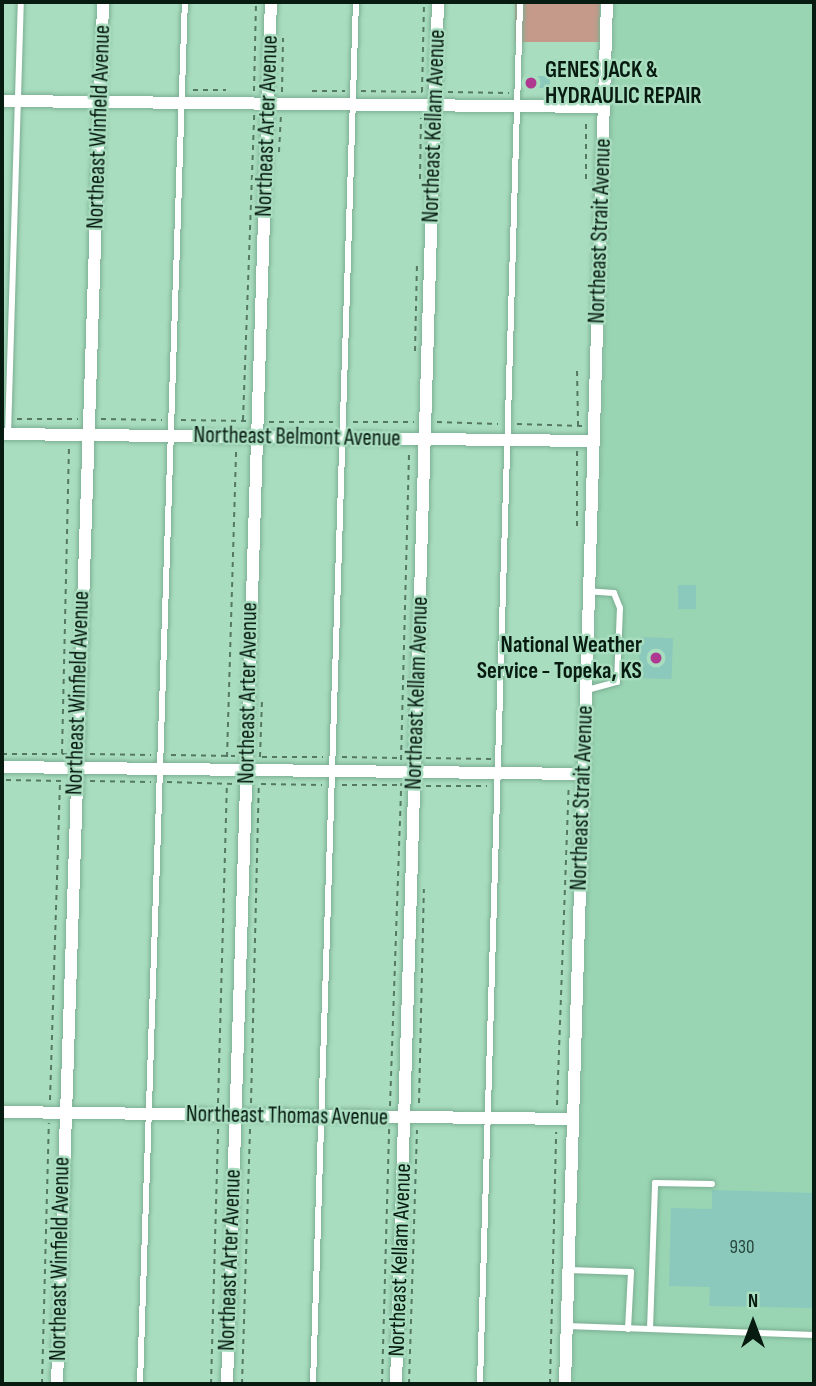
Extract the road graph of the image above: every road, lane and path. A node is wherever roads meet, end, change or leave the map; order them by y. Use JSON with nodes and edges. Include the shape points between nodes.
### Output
{"nodes":[{"id":1,"x":20,"y":2,"type":"edge"},
{"id":2,"x":103,"y":2,"type":"edge"},
{"id":3,"x":185,"y":2,"type":"edge"},
{"id":4,"x":256,"y":2,"type":"edge"},
{"id":5,"x":271,"y":2,"type":"edge"},
{"id":6,"x":355,"y":2,"type":"edge"},
{"id":7,"x":424,"y":2,"type":"edge"},
{"id":8,"x":438,"y":2,"type":"edge"},
{"id":9,"x":520,"y":2,"type":"edge"},
{"id":10,"x":607,"y":2,"type":"edge"},
{"id":11,"x":283,"y":33,"type":"dead end"},
{"id":12,"x":230,"y":91,"type":"dead end"},
{"id":13,"x":242,"y":91,"type":"dead end"},
{"id":14,"x":294,"y":91,"type":"dead end"},
{"id":15,"x":306,"y":91,"type":"dead end"},
{"id":16,"x":182,"y":96,"type":"junction"},
{"id":17,"x":254,"y":97,"type":"junction"},
{"id":18,"x":268,"y":97,"type":"junction"},
{"id":19,"x":282,"y":98,"type":"junction"},
{"id":20,"x":353,"y":98,"type":"junction"},
{"id":21,"x":421,"y":99,"type":"junction"},
{"id":22,"x":435,"y":99,"type":"junction"},
{"id":23,"x":517,"y":99,"type":"junction"},
{"id":24,"x":2,"y":101,"type":"edge"},
{"id":25,"x":17,"y":101,"type":"junction"},
{"id":26,"x":100,"y":102,"type":"junction"},
{"id":27,"x":604,"y":107,"type":"junction"},
{"id":28,"x":586,"y":118,"type":"dead end"},
{"id":29,"x":279,"y":155,"type":"dead end"},
{"id":30,"x":586,"y":179,"type":"dead end"},
{"id":31,"x":419,"y":193,"type":"dead end"},
{"id":32,"x":418,"y":257,"type":"dead end"},
{"id":33,"x":414,"y":356,"type":"dead end"},
{"id":34,"x":270,"y":408,"type":"dead end"},
{"id":35,"x":413,"y":409,"type":"dead end"},
{"id":36,"x":8,"y":419,"type":"junction"},
{"id":37,"x":70,"y":419,"type":"junction"},
{"id":38,"x":90,"y":419,"type":"junction"},
{"id":39,"x":174,"y":420,"type":"junction"},
{"id":40,"x":237,"y":421,"type":"junction"},
{"id":41,"x":243,"y":421,"type":"junction"},
{"id":42,"x":264,"y":422,"type":"junction"},
{"id":43,"x":342,"y":422,"type":"junction"},
{"id":44,"x":406,"y":422,"type":"junction"},
{"id":45,"x":419,"y":422,"type":"junction"},
{"id":46,"x":507,"y":424,"type":"junction"},
{"id":47,"x":593,"y":426,"type":"junction"},
{"id":48,"x":70,"y":435,"type":"junction"},
{"id":49,"x":88,"y":435,"type":"junction"},
{"id":50,"x":4,"y":436,"type":"edge"},
{"id":51,"x":174,"y":436,"type":"junction"},
{"id":52,"x":237,"y":437,"type":"junction"},
{"id":53,"x":263,"y":437,"type":"junction"},
{"id":54,"x":342,"y":438,"type":"junction"},
{"id":55,"x":405,"y":439,"type":"junction"},
{"id":56,"x":425,"y":439,"type":"junction"},
{"id":57,"x":507,"y":440,"type":"junction"},
{"id":58,"x":593,"y":441,"type":"junction"},
{"id":59,"x":588,"y":591,"type":"junction"},
{"id":60,"x":262,"y":688,"type":"dead end"},
{"id":61,"x":585,"y":690,"type":"junction"},
{"id":62,"x":429,"y":758,"type":"dead end"},
{"id":63,"x":2,"y":767,"type":"edge"},
{"id":64,"x":76,"y":768,"type":"junction"},
{"id":65,"x":253,"y":770,"type":"junction"},
{"id":66,"x":331,"y":771,"type":"junction"},
{"id":67,"x":60,"y":775,"type":"junction"},
{"id":68,"x":158,"y":776,"type":"junction"},
{"id":69,"x":227,"y":777,"type":"junction"},
{"id":70,"x":573,"y":778,"type":"junction"},
{"id":71,"x":414,"y":779,"type":"junction"},
{"id":72,"x":498,"y":779,"type":"junction"},
{"id":73,"x":2,"y":780,"type":"edge"},
{"id":74,"x":75,"y":782,"type":"junction"},
{"id":75,"x":252,"y":784,"type":"junction"},
{"id":76,"x":331,"y":785,"type":"junction"},
{"id":77,"x":557,"y":786,"type":"dead end"},
{"id":78,"x":426,"y":800,"type":"dead end"},
{"id":79,"x":424,"y":883,"type":"dead end"},
{"id":80,"x":2,"y":1112,"type":"edge"},
{"id":81,"x":49,"y":1113,"type":"junction"},
{"id":82,"x":64,"y":1113,"type":"junction"},
{"id":83,"x":148,"y":1114,"type":"junction"},
{"id":84,"x":218,"y":1115,"type":"junction"},
{"id":85,"x":235,"y":1115,"type":"junction"},
{"id":86,"x":250,"y":1115,"type":"junction"},
{"id":87,"x":322,"y":1116,"type":"junction"},
{"id":88,"x":389,"y":1117,"type":"junction"},
{"id":89,"x":412,"y":1117,"type":"junction"},
{"id":90,"x":488,"y":1118,"type":"junction"},
{"id":91,"x":556,"y":1119,"type":"junction"},
{"id":92,"x":573,"y":1119,"type":"junction"},
{"id":93,"x":712,"y":1184,"type":"dead end"},
{"id":94,"x":568,"y":1270,"type":"junction"},
{"id":95,"x":567,"y":1326,"type":"junction"},
{"id":96,"x":628,"y":1329,"type":"junction"},
{"id":97,"x":650,"y":1329,"type":"junction"},
{"id":98,"x":814,"y":1335,"type":"edge"},
{"id":99,"x":42,"y":1384,"type":"edge"},
{"id":100,"x":57,"y":1384,"type":"edge"},
{"id":101,"x":140,"y":1384,"type":"edge"},
{"id":102,"x":211,"y":1384,"type":"edge"},
{"id":103,"x":227,"y":1384,"type":"edge"},
{"id":104,"x":242,"y":1384,"type":"edge"},
{"id":105,"x":313,"y":1384,"type":"edge"},
{"id":106,"x":382,"y":1384,"type":"edge"},
{"id":107,"x":396,"y":1384,"type":"edge"},
{"id":108,"x":409,"y":1384,"type":"edge"},
{"id":109,"x":480,"y":1384,"type":"edge"},
{"id":110,"x":550,"y":1384,"type":"edge"},
{"id":111,"x":565,"y":1384,"type":"edge"}],
"edges":[{"from":1,"to":25,"type":"lane"},
{"from":2,"to":26,"type":"street","name":"Northeast Winfield Avenue"},
{"from":3,"to":16,"type":"lane"},
{"from":4,"to":17,"type":"path"},
{"from":5,"to":18,"type":"street","name":"Northeast Arter Avenue"},
{"from":6,"to":20,"type":"lane"},
{"from":7,"to":21,"type":"path"},
{"from":8,"to":22,"type":"street","name":"Northeast Kellam Avenue"},
{"from":9,"to":23,"type":"lane"},
{"from":10,"to":27,"type":"street","name":"Northeast Strait Avenue"},
{"from":11,"to":19,"type":"path"},
{"from":12,"to":16,"type":"path"},
{"from":13,"to":17,"type":"path"},
{"from":14,"to":19,"type":"path"},
{"from":15,"to":20,"type":"path"},
{"from":16,"to":17,"type":"street"},
{"from":16,"to":26,"type":"street"},
{"from":16,"to":39,"type":"lane"},
{"from":17,"to":18,"type":"street"},
{"from":17,"to":18,"type":"path"},
{"from":17,"to":41,"type":"path"},
{"from":18,"to":19,"type":"street"},
{"from":18,"to":19,"type":"path"},
{"from":18,"to":42,"type":"street","name":"Northeast Arter Avenue"},
{"from":19,"to":20,"type":"street"},
{"from":19,"to":29,"type":"path"},
{"from":20,"to":21,"type":"street"},
{"from":20,"to":21,"type":"path"},
{"from":20,"to":43,"type":"lane"},
{"from":21,"to":22,"type":"street"},
{"from":21,"to":22,"type":"path"},
{"from":21,"to":31,"type":"path"},
{"from":22,"to":23,"type":"street"},
{"from":22,"to":23,"type":"path"},
{"from":22,"to":45,"type":"street","name":"Northeast Kellam Avenue"},
{"from":23,"to":27,"type":"street"},
{"from":23,"to":46,"type":"lane"},
{"from":24,"to":25,"type":"street"},
{"from":25,"to":26,"type":"street"},
{"from":25,"to":36,"type":"lane"},
{"from":26,"to":38,"type":"street","name":"Northeast Winfield Avenue"},
{"from":27,"to":47,"type":"street","name":"Northeast Strait Avenue"},
{"from":28,"to":30,"type":"path"},
{"from":32,"to":33,"type":"path"},
{"from":34,"to":42,"type":"path"},
{"from":35,"to":45,"type":"path"},
{"from":36,"to":37,"type":"path"},
{"from":36,"to":50,"type":"lane"},
{"from":37,"to":38,"type":"path"},
{"from":37,"to":48,"type":"path"},
{"from":38,"to":39,"type":"path"},
{"from":38,"to":49,"type":"street","name":"Northeast Winfield Avenue"},
{"from":39,"to":40,"type":"path"},
{"from":39,"to":51,"type":"lane"},
{"from":40,"to":41,"type":"path"},
{"from":40,"to":52,"type":"path"},
{"from":41,"to":42,"type":"path"},
{"from":42,"to":43,"type":"path"},
{"from":42,"to":53,"type":"street","name":"Northeast Arter Avenue"},
{"from":42,"to":53,"type":"path"},
{"from":43,"to":44,"type":"path"},
{"from":43,"to":54,"type":"lane"},
{"from":44,"to":45,"type":"path"},
{"from":44,"to":55,"type":"path"},
{"from":45,"to":46,"type":"path"},
{"from":45,"to":56,"type":"street","name":"Northeast Kellam Avenue"},
{"from":46,"to":47,"type":"path"},
{"from":46,"to":57,"type":"lane"},
{"from":47,"to":58,"type":"street","name":"Northeast Strait Avenue"},
{"from":48,"to":49,"type":"street","name":"Northeast Belmont Avenue"},
{"from":48,"to":50,"type":"street","name":"Northeast Belmont Avenue"},
{"from":48,"to":67,"type":"path"},
{"from":49,"to":51,"type":"street","name":"Northeast Belmont Avenue"},
{"from":49,"to":64,"type":"street","name":"Northeast Winfield Avenue"},
{"from":51,"to":52,"type":"street","name":"Northeast Belmont Avenue"},
{"from":51,"to":68,"type":"lane"},
{"from":52,"to":53,"type":"street","name":"Northeast Belmont Avenue"},
{"from":52,"to":69,"type":"path"},
{"from":53,"to":54,"type":"street","name":"Northeast Belmont Avenue"},
{"from":53,"to":65,"type":"street","name":"Northeast Arter Avenue"},
{"from":54,"to":55,"type":"street","name":"Northeast Belmont Avenue"},
{"from":54,"to":66,"type":"lane"},
{"from":55,"to":56,"type":"street","name":"Northeast Belmont Avenue"},
{"from":55,"to":71,"type":"path"},
{"from":56,"to":57,"type":"street","name":"Northeast Belmont Avenue"},
{"from":56,"to":71,"type":"street","name":"Northeast Kellam Avenue"},
{"from":57,"to":58,"type":"street","name":"Northeast Belmont Avenue"},
{"from":57,"to":72,"type":"lane"},
{"from":58,"to":59,"type":"street","name":"Northeast Strait Avenue"},
{"from":59,"to":61,"type":"street","name":"Northeast Strait Avenue"},
{"from":59,"to":61,"type":"lane","via":[[618,598],[619,677],[607,690]]},
{"from":60,"to":65,"type":"path"},
{"from":61,"to":70,"type":"street","name":"Northeast Strait Avenue"},
{"from":62,"to":71,"type":"path"},
{"from":63,"to":67,"type":"street"},
{"from":64,"to":67,"type":"street"},
{"from":64,"to":68,"type":"street"},
{"from":64,"to":74,"type":"street","name":"Northeast Winfield Avenue"},
{"from":65,"to":66,"type":"street"},
{"from":65,"to":69,"type":"street"},
{"from":65,"to":75,"type":"street","name":"Northeast Arter Avenue"},
{"from":65,"to":75,"type":"path"},
{"from":66,"to":71,"type":"street"},
{"from":66,"to":76,"type":"lane"},
{"from":67,"to":73,"type":"path"},
{"from":67,"to":74,"type":"path"},
{"from":67,"to":81,"type":"path"},
{"from":68,"to":69,"type":"street"},
{"from":68,"to":69,"type":"path"},
{"from":68,"to":74,"type":"path"},
{"from":68,"to":83,"type":"lane"},
{"from":69,"to":75,"type":"path"},
{"from":69,"to":84,"type":"path"},
{"from":70,"to":72,"type":"street"},
{"from":70,"to":77,"type":"path"},
{"from":70,"to":91,"type":"path"},
{"from":70,"to":92,"type":"street","name":"Northeast Strait Avenue"},
{"from":71,"to":72,"type":"street"},
{"from":71,"to":72,"type":"path"},
{"from":71,"to":76,"type":"path"},
{"from":71,"to":78,"type":"path"},
{"from":71,"to":88,"type":"path"},
{"from":71,"to":89,"type":"street","name":"Northeast Kellam Avenue"},
{"from":72,"to":90,"type":"lane"},
{"from":74,"to":82,"type":"street","name":"Northeast Winfield Avenue"},
{"from":75,"to":76,"type":"path"},
{"from":75,"to":85,"type":"street","name":"Northeast Arter Avenue"},
{"from":75,"to":86,"type":"path"},
{"from":76,"to":87,"type":"lane"},
{"from":79,"to":89,"type":"path"},
{"from":80,"to":81,"type":"street","name":"Northeast Thomas Avenue"},
{"from":81,"to":82,"type":"street","name":"Northeast Thomas Avenue"},
{"from":81,"to":99,"type":"path"},
{"from":82,"to":83,"type":"street","name":"Northeast Thomas Avenue"},
{"from":82,"to":100,"type":"street","name":"Northeast Winfield Avenue"},
{"from":83,"to":84,"type":"street","name":"Northeast Thomas Avenue"},
{"from":83,"to":101,"type":"lane"},
{"from":84,"to":85,"type":"street","name":"Northeast Thomas Avenue"},
{"from":84,"to":102,"type":"path"},
{"from":85,"to":86,"type":"street","name":"Northeast Thomas Avenue"},
{"from":85,"to":103,"type":"street","name":"Northeast Arter Avenue"},
{"from":86,"to":87,"type":"street","name":"Northeast Thomas Avenue"},
{"from":86,"to":104,"type":"path"},
{"from":87,"to":88,"type":"street","name":"Northeast Thomas Avenue"},
{"from":87,"to":105,"type":"lane"},
{"from":88,"to":89,"type":"street","name":"Northeast Thomas Avenue"},
{"from":88,"to":106,"type":"path"},
{"from":89,"to":90,"type":"street","name":"Northeast Thomas Avenue"},
{"from":89,"to":107,"type":"street","name":"Northeast Kellam Avenue"},
{"from":89,"to":108,"type":"path"},
{"from":90,"to":91,"type":"street","name":"Northeast Thomas Avenue"},
{"from":90,"to":109,"type":"lane"},
{"from":91,"to":92,"type":"street","name":"Northeast Thomas Avenue"},
{"from":91,"to":110,"type":"path"},
{"from":92,"to":94,"type":"street","name":"Northeast Strait Avenue"},
{"from":93,"to":97,"type":"lane","via":[[655,1183]]},
{"from":94,"to":95,"type":"street","name":"Northeast Strait Avenue"},
{"from":94,"to":96,"type":"lane","via":[[631,1272]]},
{"from":95,"to":96,"type":"lane"},
{"from":95,"to":111,"type":"street","name":"Northeast Strait Avenue"},
{"from":96,"to":97,"type":"lane"},
{"from":97,"to":98,"type":"lane"}]}
